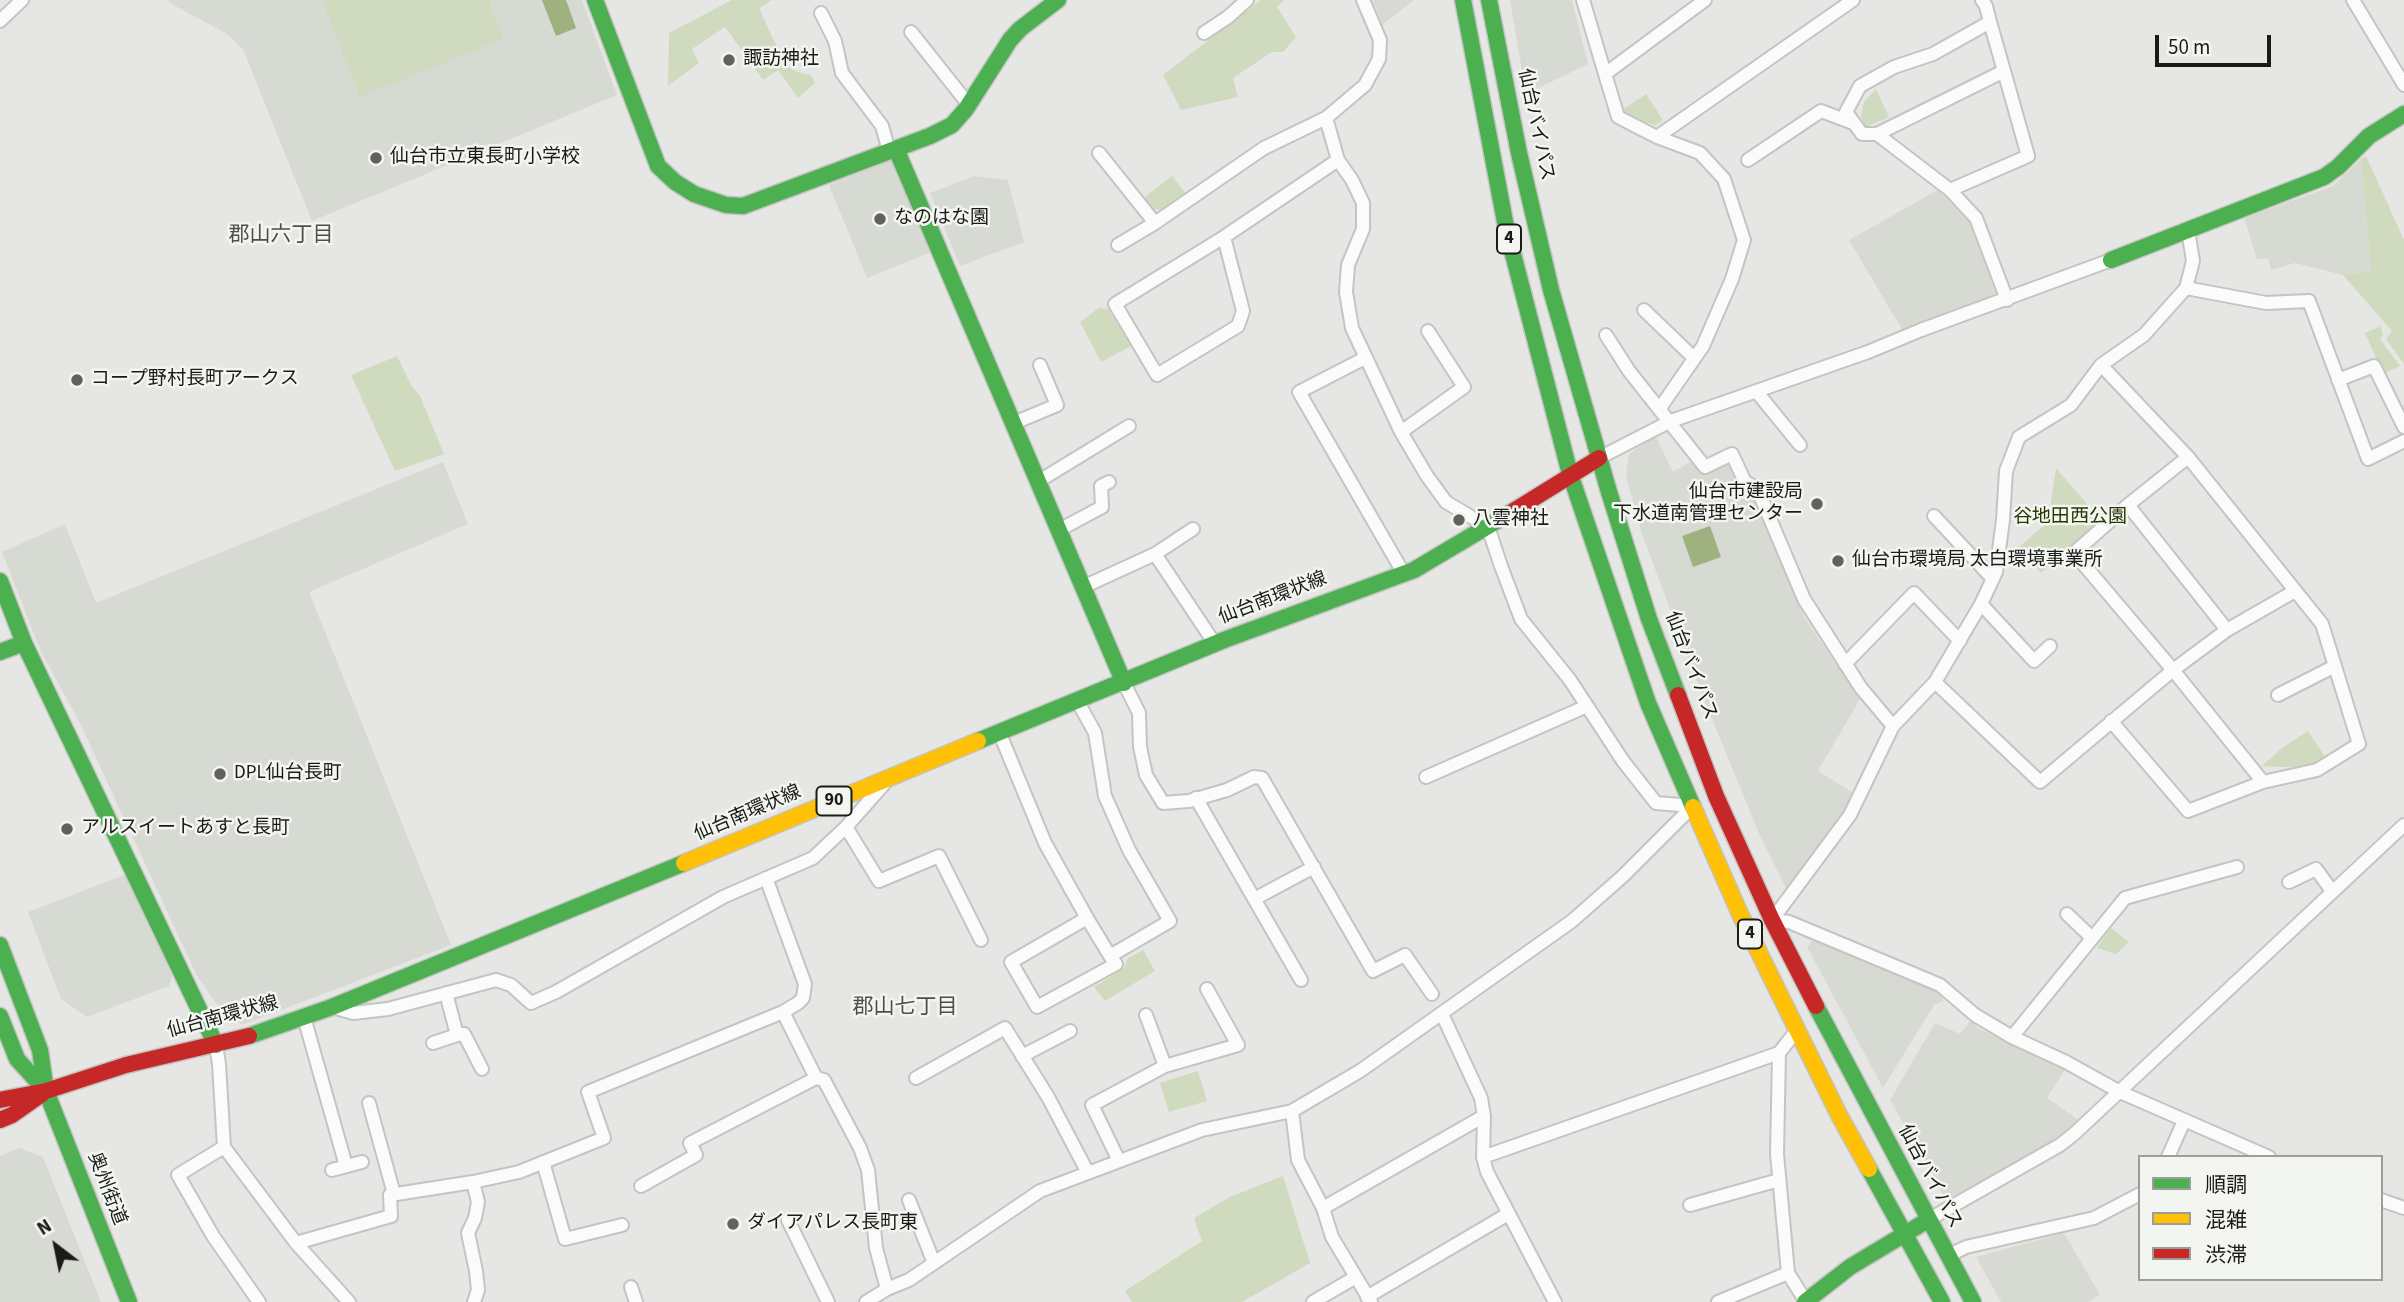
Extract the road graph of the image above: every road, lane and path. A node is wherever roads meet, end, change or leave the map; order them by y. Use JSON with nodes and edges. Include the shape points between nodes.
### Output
{"nodes":[{"id":1,"x":22,"y":0,"type":"edge"},
{"id":2,"x":595,"y":0,"type":"edge"},
{"id":3,"x":1058,"y":0,"type":"edge"},
{"id":4,"x":1247,"y":0,"type":"edge"},
{"id":5,"x":1363,"y":0,"type":"edge"},
{"id":6,"x":1463,"y":0,"type":"edge"},
{"id":7,"x":1489,"y":0,"type":"edge"},
{"id":8,"x":1583,"y":0,"type":"edge"},
{"id":9,"x":1705,"y":0,"type":"edge"},
{"id":10,"x":1853,"y":0,"type":"edge"},
{"id":11,"x":1982,"y":0,"type":"edge"},
{"id":12,"x":2353,"y":0,"type":"edge"},
{"id":13,"x":821,"y":13,"type":"dead end"},
{"id":14,"x":0,"y":22,"type":"edge"},
{"id":15,"x":1990,"y":22,"type":"junction"},
{"id":16,"x":911,"y":32,"type":"dead end"},
{"id":17,"x":1204,"y":33,"type":"dead end"},
{"id":18,"x":2004,"y":71,"type":"junction"},
{"id":19,"x":1605,"y":74,"type":"junction"},
{"id":20,"x":2404,"y":85,"type":"edge"},
{"id":21,"x":970,"y":105,"type":"junction"},
{"id":22,"x":2404,"y":114,"type":"edge"},
{"id":23,"x":1326,"y":118,"type":"junction"},
{"id":24,"x":1853,"y":123,"type":"junction"},
{"id":25,"x":1877,"y":134,"type":"junction"},
{"id":26,"x":1657,"y":137,"type":"junction"},
{"id":27,"x":893,"y":150,"type":"junction"},
{"id":28,"x":1099,"y":152,"type":"dead end"},
{"id":29,"x":1338,"y":160,"type":"junction"},
{"id":30,"x":1748,"y":160,"type":"dead end"},
{"id":31,"x":1950,"y":190,"type":"junction"},
{"id":32,"x":1155,"y":223,"type":"junction"},
{"id":33,"x":2188,"y":230,"type":"junction"},
{"id":34,"x":1224,"y":237,"type":"junction"},
{"id":35,"x":1118,"y":245,"type":"dead end"},
{"id":36,"x":2104,"y":263,"type":"joint"},
{"id":37,"x":2186,"y":288,"type":"junction"},
{"id":38,"x":2007,"y":300,"type":"junction"},
{"id":39,"x":1644,"y":310,"type":"dead end"},
{"id":40,"x":1428,"y":331,"type":"dead end"},
{"id":41,"x":1606,"y":335,"type":"dead end"},
{"id":42,"x":1365,"y":358,"type":"junction"},
{"id":43,"x":1694,"y":358,"type":"junction"},
{"id":44,"x":1040,"y":365,"type":"dead end"},
{"id":45,"x":2101,"y":365,"type":"junction"},
{"id":46,"x":2338,"y":380,"type":"junction"},
{"id":47,"x":1756,"y":391,"type":"junction"},
{"id":48,"x":1660,"y":408,"type":"junction"},
{"id":49,"x":1671,"y":421,"type":"junction"},
{"id":50,"x":1014,"y":423,"type":"junction"},
{"id":51,"x":1129,"y":426,"type":"dead end"},
{"id":52,"x":2404,"y":427,"type":"edge"},
{"id":53,"x":1401,"y":432,"type":"junction"},
{"id":54,"x":2404,"y":441,"type":"edge"},
{"id":55,"x":1800,"y":445,"type":"dead end"},
{"id":56,"x":2188,"y":457,"type":"junction"},
{"id":57,"x":1599,"y":458,"type":"junction"},
{"id":58,"x":1570,"y":474,"type":"junction"},
{"id":59,"x":1039,"y":481,"type":"junction"},
{"id":60,"x":1109,"y":482,"type":"dead end"},
{"id":61,"x":2128,"y":505,"type":"junction"},
{"id":62,"x":1934,"y":516,"type":"dead end"},
{"id":63,"x":1488,"y":527,"type":"junction"},
{"id":64,"x":1193,"y":529,"type":"dead end"},
{"id":65,"x":1059,"y":530,"type":"junction"},
{"id":66,"x":1155,"y":554,"type":"junction"},
{"id":67,"x":1404,"y":574,"type":"junction"},
{"id":68,"x":1993,"y":579,"type":"junction"},
{"id":69,"x":0,"y":582,"type":"edge"},
{"id":70,"x":1083,"y":587,"type":"junction"},
{"id":71,"x":2295,"y":591,"type":"junction"},
{"id":72,"x":1981,"y":604,"type":"junction"},
{"id":73,"x":2227,"y":631,"type":"junction"},
{"id":74,"x":1960,"y":641,"type":"junction"},
{"id":75,"x":24,"y":643,"type":"junction"},
{"id":76,"x":1215,"y":644,"type":"junction"},
{"id":77,"x":2050,"y":646,"type":"dead end"},
{"id":78,"x":0,"y":652,"type":"edge"},
{"id":79,"x":1845,"y":664,"type":"junction"},
{"id":80,"x":2335,"y":666,"type":"junction"},
{"id":81,"x":2173,"y":670,"type":"junction"},
{"id":82,"x":1935,"y":682,"type":"junction"},
{"id":83,"x":1124,"y":683,"type":"junction"},
{"id":84,"x":2278,"y":695,"type":"dead end"},
{"id":85,"x":1078,"y":702,"type":"junction"},
{"id":86,"x":1587,"y":706,"type":"junction"},
{"id":87,"x":2111,"y":721,"type":"junction"},
{"id":88,"x":1894,"y":726,"type":"junction"},
{"id":89,"x":1000,"y":733,"type":"junction"},
{"id":90,"x":1426,"y":777,"type":"dead end"},
{"id":91,"x":889,"y":778,"type":"junction"},
{"id":92,"x":2263,"y":782,"type":"junction"},
{"id":93,"x":1196,"y":799,"type":"junction"},
{"id":94,"x":1693,"y":806,"type":"junction"},
{"id":95,"x":2404,"y":825,"type":"edge"},
{"id":96,"x":846,"y":827,"type":"junction"},
{"id":97,"x":1314,"y":867,"type":"junction"},
{"id":98,"x":2237,"y":867,"type":"dead end"},
{"id":99,"x":766,"y":878,"type":"junction"},
{"id":100,"x":2289,"y":882,"type":"dead end"},
{"id":101,"x":2332,"y":891,"type":"junction"},
{"id":102,"x":1254,"y":899,"type":"junction"},
{"id":103,"x":2067,"y":914,"type":"dead end"},
{"id":104,"x":1087,"y":918,"type":"junction"},
{"id":105,"x":1772,"y":920,"type":"junction"},
{"id":106,"x":2092,"y":938,"type":"junction"},
{"id":107,"x":981,"y":940,"type":"dead end"},
{"id":108,"x":0,"y":945,"type":"edge"},
{"id":109,"x":1110,"y":956,"type":"junction"},
{"id":110,"x":1301,"y":980,"type":"dead end"},
{"id":111,"x":1207,"y":989,"type":"dead end"},
{"id":112,"x":446,"y":993,"type":"junction"},
{"id":113,"x":1432,"y":994,"type":"dead end"},
{"id":114,"x":332,"y":1007,"type":"junction"},
{"id":115,"x":783,"y":1012,"type":"junction"},
{"id":116,"x":1442,"y":1014,"type":"junction"},
{"id":117,"x":1146,"y":1015,"type":"dead end"},
{"id":118,"x":0,"y":1016,"type":"edge"},
{"id":119,"x":304,"y":1017,"type":"junction"},
{"id":120,"x":1797,"y":1030,"type":"junction"},
{"id":121,"x":1070,"y":1031,"type":"dead end"},
{"id":122,"x":457,"y":1035,"type":"junction"},
{"id":123,"x":2012,"y":1037,"type":"junction"},
{"id":124,"x":433,"y":1043,"type":"dead end"},
{"id":125,"x":216,"y":1045,"type":"junction"},
{"id":126,"x":1779,"y":1053,"type":"junction"},
{"id":127,"x":1022,"y":1056,"type":"junction"},
{"id":128,"x":1165,"y":1066,"type":"junction"},
{"id":129,"x":482,"y":1069,"type":"dead end"},
{"id":130,"x":816,"y":1078,"type":"junction"},
{"id":131,"x":916,"y":1078,"type":"dead end"},
{"id":132,"x":46,"y":1091,"type":"junction"},
{"id":133,"x":2120,"y":1092,"type":"junction"},
{"id":134,"x":0,"y":1100,"type":"edge"},
{"id":135,"x":369,"y":1103,"type":"dead end"},
{"id":136,"x":1292,"y":1111,"type":"junction"},
{"id":137,"x":1484,"y":1116,"type":"junction"},
{"id":138,"x":0,"y":1120,"type":"edge"},
{"id":139,"x":2184,"y":1121,"type":"junction"},
{"id":140,"x":224,"y":1147,"type":"junction"},
{"id":141,"x":2169,"y":1155,"type":"edge"},
{"id":142,"x":2264,"y":1155,"type":"edge"},
{"id":143,"x":1483,"y":1157,"type":"junction"},
{"id":144,"x":1119,"y":1161,"type":"junction"},
{"id":145,"x":362,"y":1162,"type":"dead end"},
{"id":146,"x":543,"y":1162,"type":"junction"},
{"id":147,"x":346,"y":1166,"type":"junction"},
{"id":148,"x":332,"y":1170,"type":"dead end"},
{"id":149,"x":1088,"y":1173,"type":"junction"},
{"id":150,"x":1779,"y":1180,"type":"junction"},
{"id":151,"x":473,"y":1182,"type":"junction"},
{"id":152,"x":641,"y":1186,"type":"dead end"},
{"id":153,"x":394,"y":1194,"type":"junction"},
{"id":154,"x":2138,"y":1195,"type":"edge"},
{"id":155,"x":909,"y":1200,"type":"dead end"},
{"id":156,"x":2383,"y":1201,"type":"edge"},
{"id":157,"x":1690,"y":1205,"type":"dead end"},
{"id":158,"x":1323,"y":1208,"type":"junction"},
{"id":159,"x":2404,"y":1208,"type":"edge"},
{"id":160,"x":1508,"y":1214,"type":"junction"},
{"id":161,"x":788,"y":1220,"type":"dead end"},
{"id":162,"x":1928,"y":1220,"type":"junction"},
{"id":163,"x":622,"y":1225,"type":"dead end"},
{"id":164,"x":1904,"y":1234,"type":"junction"},
{"id":165,"x":296,"y":1243,"type":"junction"},
{"id":166,"x":1948,"y":1256,"type":"junction"},
{"id":167,"x":934,"y":1263,"type":"junction"},
{"id":168,"x":1788,"y":1273,"type":"junction"},
{"id":169,"x":1356,"y":1277,"type":"junction"},
{"id":170,"x":631,"y":1287,"type":"dead end"},
{"id":171,"x":887,"y":1289,"type":"junction"},
{"id":172,"x":1369,"y":1299,"type":"edge"},
{"id":173,"x":129,"y":1302,"type":"edge"},
{"id":174,"x":259,"y":1302,"type":"edge"},
{"id":175,"x":349,"y":1302,"type":"edge"},
{"id":176,"x":474,"y":1302,"type":"edge"},
{"id":177,"x":636,"y":1302,"type":"edge"},
{"id":178,"x":828,"y":1302,"type":"edge"},
{"id":179,"x":866,"y":1302,"type":"edge"},
{"id":180,"x":1313,"y":1302,"type":"edge"},
{"id":181,"x":1555,"y":1302,"type":"edge"},
{"id":182,"x":1718,"y":1302,"type":"edge"},
{"id":183,"x":1806,"y":1302,"type":"edge"},
{"id":184,"x":1942,"y":1302,"type":"edge"},
{"id":185,"x":1973,"y":1302,"type":"edge"}],
"edges":[{"from":1,"to":14,"type":"street"},
{"from":2,"to":27,"type":"main road","via":[[657,166],[694,194],[743,206]]},
{"from":3,"to":21,"type":"main road","via":[[1010,40]]},
{"from":4,"to":17,"type":"street"},
{"from":5,"to":23,"type":"street","via":[[1380,40],[1379,59],[1365,85]]},
{"from":6,"to":58,"type":"main road","number":"4","via":[[1506,227]]},
{"from":7,"to":57,"type":"main road","name":"仙台バイパス","number":"4","via":[[1545,266]]},
{"from":8,"to":19,"type":"street"},
{"from":9,"to":19,"type":"street"},
{"from":10,"to":26,"type":"street"},
{"from":11,"to":15,"type":"street"},
{"from":12,"to":20,"type":"street"},
{"from":13,"to":27,"type":"street","via":[[835,41],[842,73],[882,125]]},
{"from":15,"to":18,"type":"street"},
{"from":15,"to":24,"type":"street","via":[[1933,54],[1860,86],[1846,112]]},
{"from":16,"to":21,"type":"street"},
{"from":18,"to":25,"type":"street"},
{"from":18,"to":31,"type":"street","via":[[2028,156]]},
{"from":19,"to":26,"type":"street","via":[[1618,117]]},
{"from":21,"to":27,"type":"main road","via":[[951,125]]},
{"from":22,"to":33,"type":"main road","via":[[2369,136],[2324,177]]},
{"from":23,"to":29,"type":"street"},
{"from":23,"to":32,"type":"street","via":[[1264,148]]},
{"from":24,"to":25,"type":"street","via":[[1862,134]]},
{"from":24,"to":30,"type":"street","via":[[1821,111]]},
{"from":25,"to":31,"type":"street"},
{"from":26,"to":43,"type":"street","via":[[1700,153],[1724,179],[1744,240],[1715,321]]},
{"from":27,"to":50,"type":"main road"},
{"from":28,"to":32,"type":"street"},
{"from":29,"to":34,"type":"street"},
{"from":29,"to":42,"type":"street","via":[[1363,203],[1363,229],[1348,265],[1346,292],[1352,328]]},
{"from":31,"to":38,"type":"street","via":[[1976,218]]},
{"from":32,"to":35,"type":"street"},
{"from":33,"to":36,"type":"main road"},
{"from":33,"to":37,"type":"street","via":[[2193,261]]},
{"from":34,"to":34,"type":"street","via":[[1115,304],[1157,375],[1238,326],[1243,311]]},
{"from":36,"to":38,"type":"street"},
{"from":37,"to":45,"type":"street","via":[[2142,337]]},
{"from":37,"to":46,"type":"street","via":[[2266,303],[2309,301]]},
{"from":38,"to":47,"type":"street"},
{"from":39,"to":43,"type":"street"},
{"from":40,"to":53,"type":"street","via":[[1464,387]]},
{"from":41,"to":48,"type":"street"},
{"from":42,"to":53,"type":"street"},
{"from":42,"to":67,"type":"street","via":[[1299,392]]},
{"from":43,"to":48,"type":"street"},
{"from":44,"to":50,"type":"street","via":[[1057,405]]},
{"from":45,"to":56,"type":"street"},
{"from":45,"to":68,"type":"street","via":[[2071,405],[2019,437],[2007,471]]},
{"from":46,"to":52,"type":"street","via":[[2374,366]]},
{"from":46,"to":54,"type":"street","via":[[2368,459]]},
{"from":47,"to":49,"type":"street"},
{"from":47,"to":55,"type":"street"},
{"from":48,"to":49,"type":"street"},
{"from":49,"to":57,"type":"street"},
{"from":49,"to":79,"type":"street","via":[[1705,467],[1732,454],[1745,482],[1757,488],[1804,599]]},
{"from":50,"to":59,"type":"main road"},
{"from":51,"to":59,"type":"street"},
{"from":53,"to":63,"type":"street","via":[[1446,502]]},
{"from":56,"to":61,"type":"street"},
{"from":56,"to":71,"type":"street"},
{"from":57,"to":58,"type":"main road","name":"仙台南環状線","number":"90"},
{"from":57,"to":105,"type":"main road","name":"仙台バイパス","number":"4","via":[[1649,619],[1716,796]]},
{"from":58,"to":63,"type":"main road","name":"仙台南環状線","number":"90"},
{"from":58,"to":94,"type":"main road","number":"4","via":[[1648,703]]},
{"from":59,"to":65,"type":"main road"},
{"from":60,"to":65,"type":"street","via":[[1101,486],[1102,507]]},
{"from":61,"to":73,"type":"street"},
{"from":61,"to":81,"type":"street","via":[[2074,553]]},
{"from":62,"to":68,"type":"street"},
{"from":63,"to":67,"type":"main road","name":"仙台南環状線","number":"90"},
{"from":63,"to":86,"type":"street","via":[[1521,619]]},
{"from":64,"to":66,"type":"street"},
{"from":65,"to":70,"type":"main road"},
{"from":66,"to":70,"type":"street"},
{"from":66,"to":76,"type":"street"},
{"from":67,"to":76,"type":"main road","name":"仙台南環状線","number":"90"},
{"from":68,"to":72,"type":"street"},
{"from":69,"to":75,"type":"main road"},
{"from":70,"to":83,"type":"main road"},
{"from":71,"to":73,"type":"street"},
{"from":71,"to":80,"type":"street","via":[[2322,624]]},
{"from":72,"to":74,"type":"street"},
{"from":72,"to":77,"type":"street","via":[[2034,661]]},
{"from":73,"to":81,"type":"street"},
{"from":74,"to":79,"type":"street","via":[[1914,593]]},
{"from":74,"to":82,"type":"street"},
{"from":75,"to":78,"type":"main road"},
{"from":75,"to":125,"type":"main road"},
{"from":76,"to":83,"type":"main road","name":"仙台南環状線","number":"90"},
{"from":79,"to":88,"type":"street"},
{"from":80,"to":84,"type":"street"},
{"from":80,"to":92,"type":"street","via":[[2359,744],[2317,770]]},
{"from":81,"to":87,"type":"street"},
{"from":81,"to":92,"type":"street"},
{"from":82,"to":87,"type":"street","via":[[2040,782]]},
{"from":82,"to":88,"type":"street"},
{"from":83,"to":85,"type":"main road","name":"仙台南環状線","number":"90"},
{"from":83,"to":93,"type":"street","via":[[1139,713],[1146,775],[1163,803]]},
{"from":85,"to":89,"type":"main road","name":"仙台南環状線","number":"90"},
{"from":85,"to":109,"type":"street","via":[[1095,733],[1105,796],[1129,850],[1170,921]]},
{"from":86,"to":90,"type":"street"},
{"from":86,"to":94,"type":"street","via":[[1656,803]]},
{"from":87,"to":92,"type":"street","via":[[2188,811]]},
{"from":88,"to":105,"type":"street","via":[[1850,815]]},
{"from":89,"to":91,"type":"main road","name":"仙台南環状線","number":"90"},
{"from":89,"to":104,"type":"street","via":[[1045,843]]},
{"from":91,"to":96,"type":"street"},
{"from":91,"to":114,"type":"main road","name":"仙台南環状線","number":"90"},
{"from":93,"to":97,"type":"street","via":[[1262,778]]},
{"from":93,"to":102,"type":"street"},
{"from":94,"to":116,"type":"street","via":[[1572,921]]},
{"from":94,"to":120,"type":"main road","number":"4"},
{"from":95,"to":101,"type":"street"},
{"from":96,"to":99,"type":"street","via":[[814,858]]},
{"from":96,"to":107,"type":"street","via":[[879,881],[939,856]]},
{"from":97,"to":102,"type":"street"},
{"from":97,"to":113,"type":"street","via":[[1373,971],[1405,955]]},
{"from":98,"to":106,"type":"street","via":[[2126,898]]},
{"from":99,"to":112,"type":"street","via":[[531,1003],[511,985],[496,980]]},
{"from":99,"to":115,"type":"street","via":[[805,984],[803,998]]},
{"from":100,"to":101,"type":"street","via":[[2316,869]]},
{"from":101,"to":133,"type":"street"},
{"from":102,"to":110,"type":"street"},
{"from":103,"to":106,"type":"street"},
{"from":104,"to":109,"type":"street"},
{"from":104,"to":109,"type":"street","via":[[1011,962],[1037,1007],[1116,964]]},
{"from":105,"to":123,"type":"street","via":[[1789,922],[1940,985],[1975,1015]]},
{"from":105,"to":162,"type":"main road","name":"仙台バイパス","number":"4"},
{"from":106,"to":123,"type":"street"},
{"from":108,"to":132,"type":"main road","via":[[40,1050]]},
{"from":111,"to":128,"type":"street","via":[[1238,1045]]},
{"from":112,"to":114,"type":"street","via":[[388,1009],[353,1013]]},
{"from":112,"to":122,"type":"street"},
{"from":114,"to":119,"type":"main road","name":"仙台南環状線","number":"90"},
{"from":115,"to":130,"type":"street"},
{"from":115,"to":146,"type":"street","via":[[588,1093],[604,1138]]},
{"from":116,"to":136,"type":"street","via":[[1360,1072]]},
{"from":116,"to":137,"type":"street","via":[[1481,1098]]},
{"from":117,"to":128,"type":"street"},
{"from":118,"to":132,"type":"main road","via":[[17,1059]]},
{"from":119,"to":125,"type":"main road","name":"仙台南環状線","number":"90"},
{"from":119,"to":147,"type":"street"},
{"from":120,"to":126,"type":"street"},
{"from":120,"to":164,"type":"main road","number":"4"},
{"from":121,"to":127,"type":"street"},
{"from":122,"to":124,"type":"street"},
{"from":122,"to":129,"type":"street","via":[[464,1034]]},
{"from":123,"to":133,"type":"street"},
{"from":125,"to":132,"type":"main road","name":"仙台南環状線","number":"90","via":[[125,1065]]},
{"from":125,"to":140,"type":"street"},
{"from":126,"to":143,"type":"street"},
{"from":126,"to":150,"type":"street"},
{"from":127,"to":131,"type":"street","via":[[1005,1028]]},
{"from":127,"to":149,"type":"street"},
{"from":128,"to":144,"type":"street","via":[[1092,1104]]},
{"from":130,"to":152,"type":"street","via":[[690,1143],[696,1155]]},
{"from":130,"to":171,"type":"street","via":[[824,1080],[868,1170],[876,1248]]},
{"from":132,"to":134,"type":"main road","name":"仙台南環状線","number":"90"},
{"from":132,"to":138,"type":"main road","name":"仙台南環状線","number":"90"},
{"from":132,"to":173,"type":"main road","name":"奥州街道"},
{"from":133,"to":139,"type":"street"},
{"from":133,"to":162,"type":"street","via":[[2060,1144]]},
{"from":135,"to":153,"type":"street"},
{"from":136,"to":144,"type":"street","via":[[1202,1130]]},
{"from":136,"to":158,"type":"street","via":[[1298,1160]]},
{"from":137,"to":143,"type":"street"},
{"from":137,"to":158,"type":"street"},
{"from":139,"to":141,"type":"street"},
{"from":139,"to":142,"type":"street"},
{"from":140,"to":165,"type":"street"},
{"from":140,"to":174,"type":"street","via":[[178,1175]]},
{"from":143,"to":160,"type":"street"},
{"from":144,"to":149,"type":"street"},
{"from":145,"to":147,"type":"street"},
{"from":146,"to":151,"type":"street"},
{"from":146,"to":163,"type":"street","via":[[565,1239]]},
{"from":147,"to":148,"type":"street"},
{"from":149,"to":167,"type":"street","via":[[1040,1191]]},
{"from":150,"to":157,"type":"street"},
{"from":150,"to":168,"type":"street"},
{"from":151,"to":153,"type":"street"},
{"from":151,"to":176,"type":"street","via":[[478,1202],[468,1233],[478,1290]]},
{"from":153,"to":165,"type":"street","via":[[390,1195],[391,1216]]},
{"from":154,"to":166,"type":"street","via":[[2094,1219],[1966,1247]]},
{"from":155,"to":167,"type":"street"},
{"from":156,"to":159,"type":"street"},
{"from":158,"to":169,"type":"street","via":[[1332,1237]]},
{"from":160,"to":172,"type":"street"},
{"from":160,"to":181,"type":"street"},
{"from":161,"to":178,"type":"street"},
{"from":162,"to":164,"type":"main road"},
{"from":162,"to":166,"type":"main road","name":"仙台バイパス","number":"4"},
{"from":164,"to":183,"type":"main road","via":[[1850,1267]]},
{"from":164,"to":184,"type":"main road","number":"4"},
{"from":165,"to":175,"type":"street"},
{"from":166,"to":185,"type":"main road","name":"仙台バイパス","number":"4"},
{"from":167,"to":171,"type":"street"},
{"from":168,"to":182,"type":"street"},
{"from":168,"to":183,"type":"street"},
{"from":169,"to":172,"type":"street"},
{"from":169,"to":180,"type":"street"},
{"from":170,"to":177,"type":"street"},
{"from":171,"to":179,"type":"street"}]}
